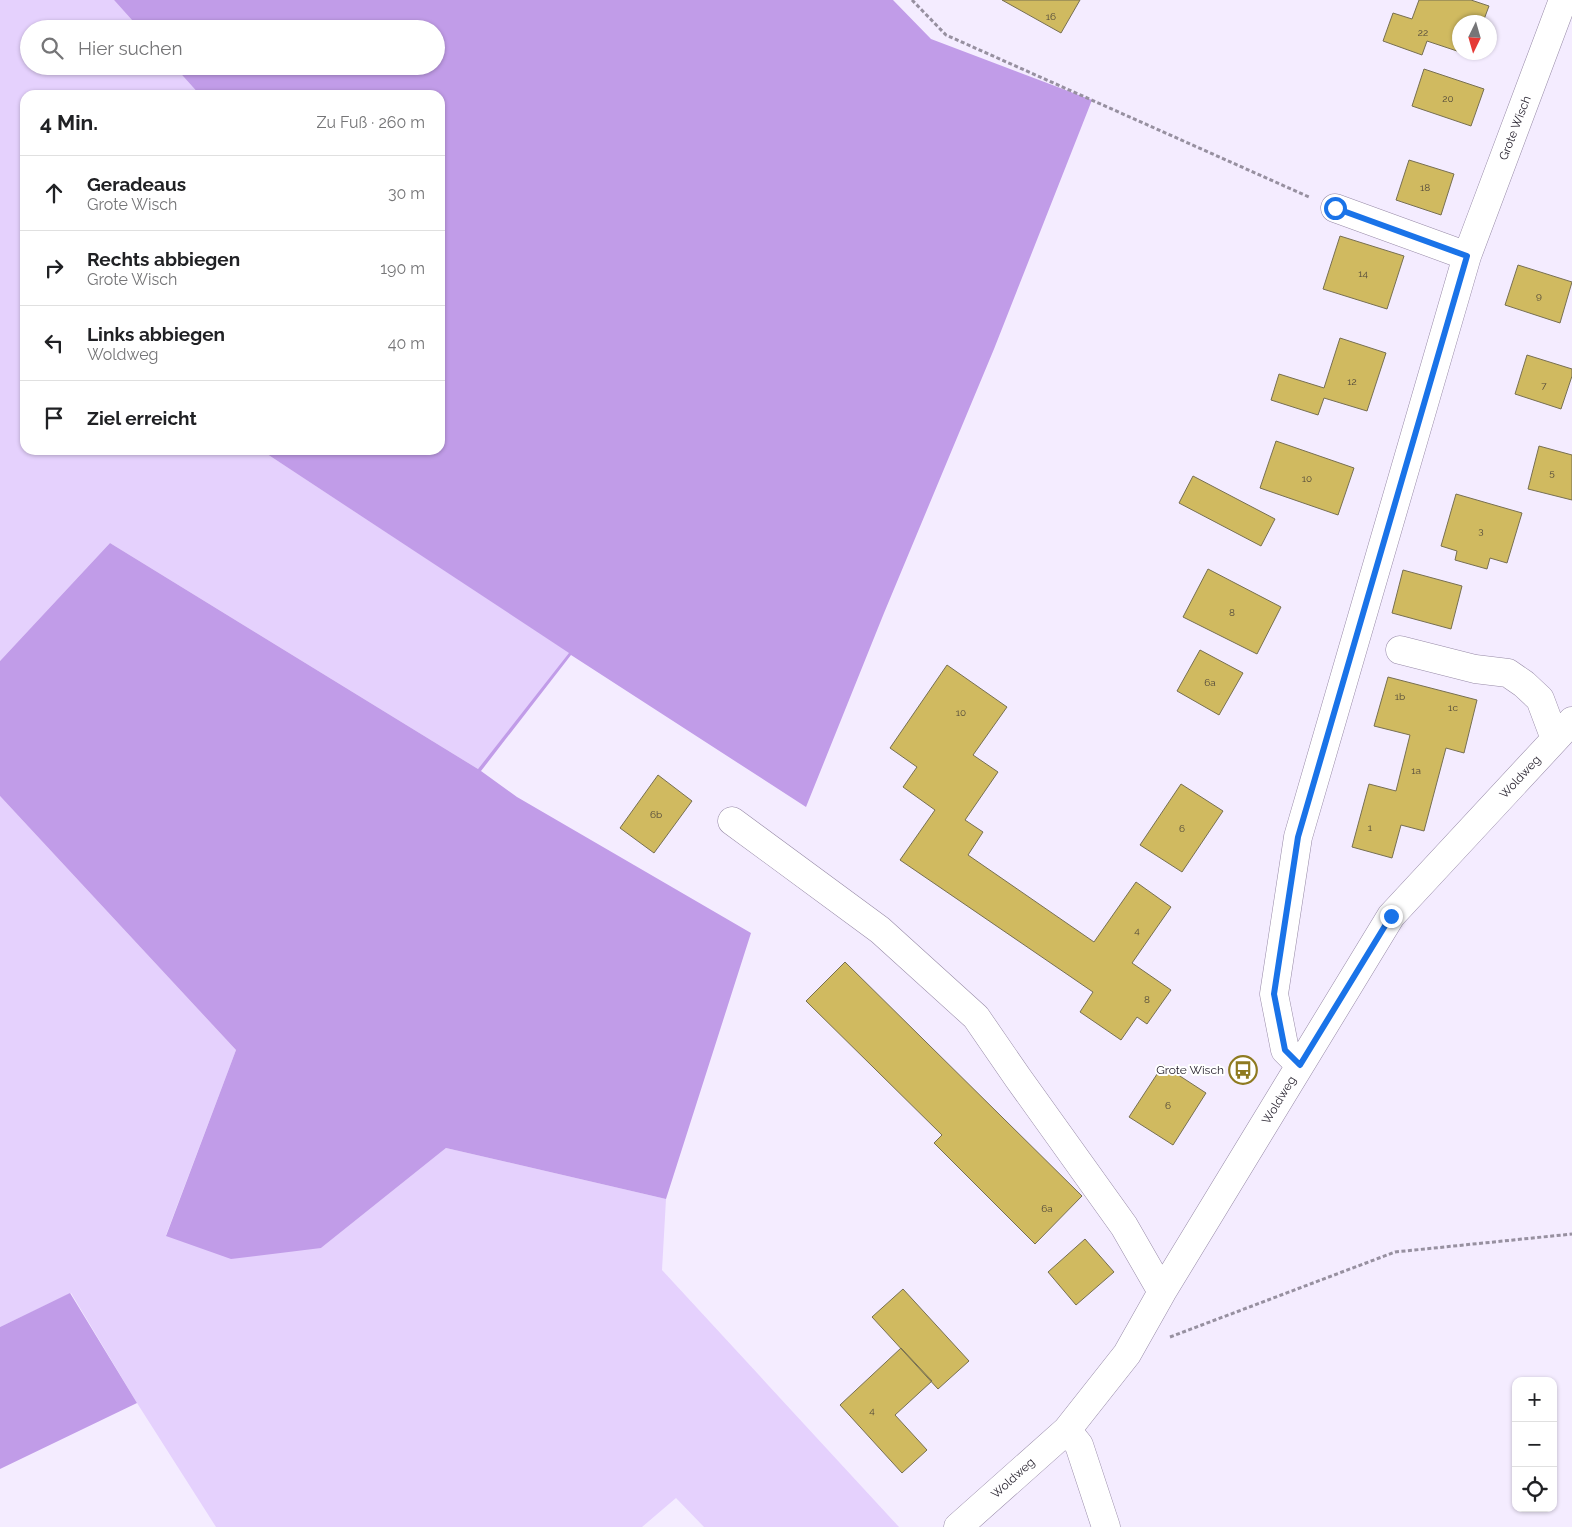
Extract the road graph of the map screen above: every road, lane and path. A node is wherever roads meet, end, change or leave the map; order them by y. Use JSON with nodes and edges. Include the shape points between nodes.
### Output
{"nodes":[{"id":1,"x":912,"y":0,"type":"edge"},
{"id":2,"x":1563,"y":0,"type":"edge"},
{"id":3,"x":1335,"y":208,"type":"joint"},
{"id":4,"x":1467,"y":256,"type":"junction"},
{"id":5,"x":1400,"y":650,"type":"dead end"},
{"id":6,"x":1564,"y":729,"type":"edge"},
{"id":7,"x":732,"y":821,"type":"dead end"},
{"id":8,"x":1300,"y":1065,"type":"junction"},
{"id":9,"x":1572,"y":1234,"type":"edge"},
{"id":10,"x":1162,"y":1292,"type":"junction"},
{"id":11,"x":1127,"y":1354,"type":"junction"},
{"id":12,"x":1067,"y":1430,"type":"junction"},
{"id":13,"x":958,"y":1527,"type":"edge"},
{"id":14,"x":1106,"y":1527,"type":"edge"}],
"edges":[{"from":1,"to":3,"type":"path","via":[[946,35]]},
{"from":2,"to":4,"type":"street","name":"Grote Wisch"},
{"from":3,"to":4,"type":"street"},
{"from":4,"to":8,"type":"street","name":"Grote Wisch","via":[[1298,837],[1274,994],[1285,1050]]},
{"from":5,"to":6,"type":"street","via":[[1508,673],[1540,699]]},
{"from":6,"to":8,"type":"street","name":"Woldweg","via":[[1391,916]]},
{"from":7,"to":10,"type":"street","via":[[880,930],[976,1017],[1124,1226]]},
{"from":8,"to":10,"type":"street","name":"Woldweg"},
{"from":9,"to":11,"type":"path","via":[[1394,1252]]},
{"from":10,"to":11,"type":"street","name":"Woldweg"},
{"from":11,"to":12,"type":"street","name":"Woldweg"},
{"from":12,"to":13,"type":"street","name":"Woldweg"},
{"from":12,"to":14,"type":"street","via":[[1079,1445]]}]}
